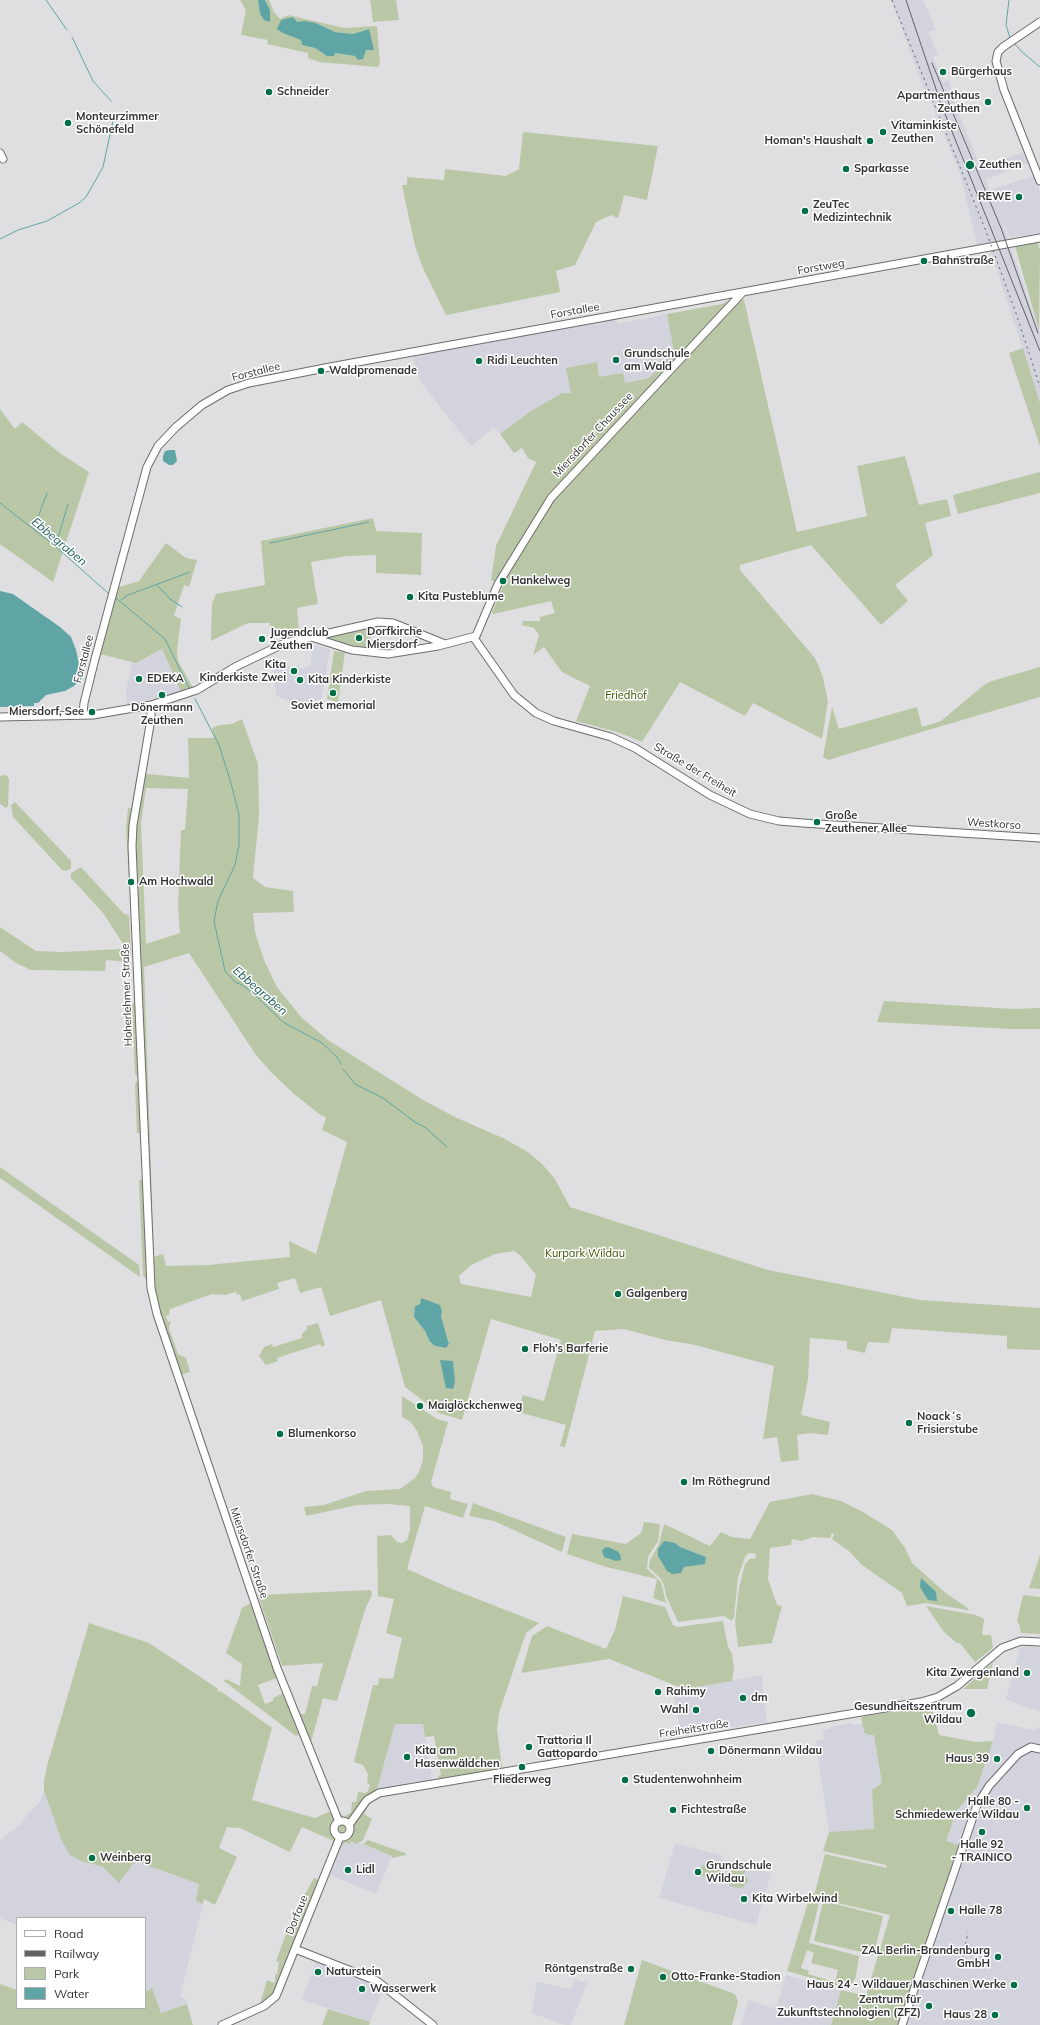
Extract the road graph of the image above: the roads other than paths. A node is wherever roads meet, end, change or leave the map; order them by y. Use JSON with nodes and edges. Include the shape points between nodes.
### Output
{"nodes":[{"id":1,"x":1040,"y":22,"type":"edge"},
{"id":2,"x":1040,"y":181,"type":"edge"},
{"id":3,"x":1040,"y":238,"type":"edge"},
{"id":4,"x":743,"y":293,"type":"junction"},
{"id":5,"x":607,"y":316,"type":"joint"},
{"id":6,"x":311,"y":637,"type":"junction"},
{"id":7,"x":474,"y":638,"type":"junction"},
{"id":8,"x":445,"y":644,"type":"junction"},
{"id":9,"x":151,"y":705,"type":"junction"},
{"id":10,"x":83,"y":715,"type":"junction"},
{"id":11,"x":0,"y":717,"type":"edge"},
{"id":12,"x":946,"y":832,"type":"joint"},
{"id":13,"x":1040,"y":838,"type":"edge"},
{"id":14,"x":150,"y":1286,"type":"joint"},
{"id":15,"x":1040,"y":1642,"type":"edge"},
{"id":16,"x":1040,"y":1749,"type":"edge"},
{"id":17,"x":339,"y":1822,"type":"junction"},
{"id":18,"x":349,"y":1825,"type":"junction"},
{"id":19,"x":340,"y":1837,"type":"junction"},
{"id":20,"x":295,"y":1949,"type":"junction"},
{"id":21,"x":222,"y":2025,"type":"edge"},
{"id":22,"x":433,"y":2025,"type":"edge"},
{"id":23,"x":902,"y":2025,"type":"edge"}],
"edges":[{"from":1,"to":2,"type":"street","via":[[998,52],[996,66]]},
{"from":3,"to":4,"type":"street","name":"Forstweg"},
{"from":4,"to":5,"type":"street","name":"Forstweg"},
{"from":4,"to":7,"type":"street","name":"Miersdorfer Chaussee","via":[[558,489],[498,584],[478,634]]},
{"from":5,"to":10,"type":"street","name":"Forstallee","via":[[249,383],[218,395],[187,416],[158,446],[144,473],[91,675]]},
{"from":6,"to":8,"type":"street","via":[[347,649],[384,654]]},
{"from":6,"to":8,"type":"street","via":[[383,622],[393,623]]},
{"from":6,"to":9,"type":"street","via":[[271,649],[197,690]]},
{"from":7,"to":8,"type":"street"},
{"from":7,"to":12,"type":"street","name":"Straße der Freiheit","via":[[514,695],[536,713],[610,737],[635,748],[710,795],[742,810],[766,818],[803,824]]},
{"from":9,"to":10,"type":"street","via":[[112,713]]},
{"from":9,"to":14,"type":"street","name":"Hoherlehmer Straße","via":[[132,846]]},
{"from":10,"to":11,"type":"street"},
{"from":12,"to":13,"type":"street","name":"Westkorso"},
{"from":14,"to":17,"type":"street","name":"Miersdorfer Straße","via":[[157,1314],[277,1668]]},
{"from":15,"to":18,"type":"street","name":"Freiheitstraße","via":[[1021,1641],[1002,1648],[958,1686],[921,1702],[379,1793],[367,1800]]},
{"from":16,"to":23,"type":"street","via":[[1031,1747],[1018,1754],[989,1786],[976,1805]]},
{"from":17,"to":18,"type":"street"},
{"from":17,"to":19,"type":"street","via":[[334,1829]]},
{"from":18,"to":19,"type":"street","via":[[349,1834]]},
{"from":19,"to":20,"type":"street","name":"Dorfaue"},
{"from":20,"to":21,"type":"street","name":"Dorfaue","via":[[273,2000]]},
{"from":20,"to":22,"type":"street","via":[[378,1981]]}]}
